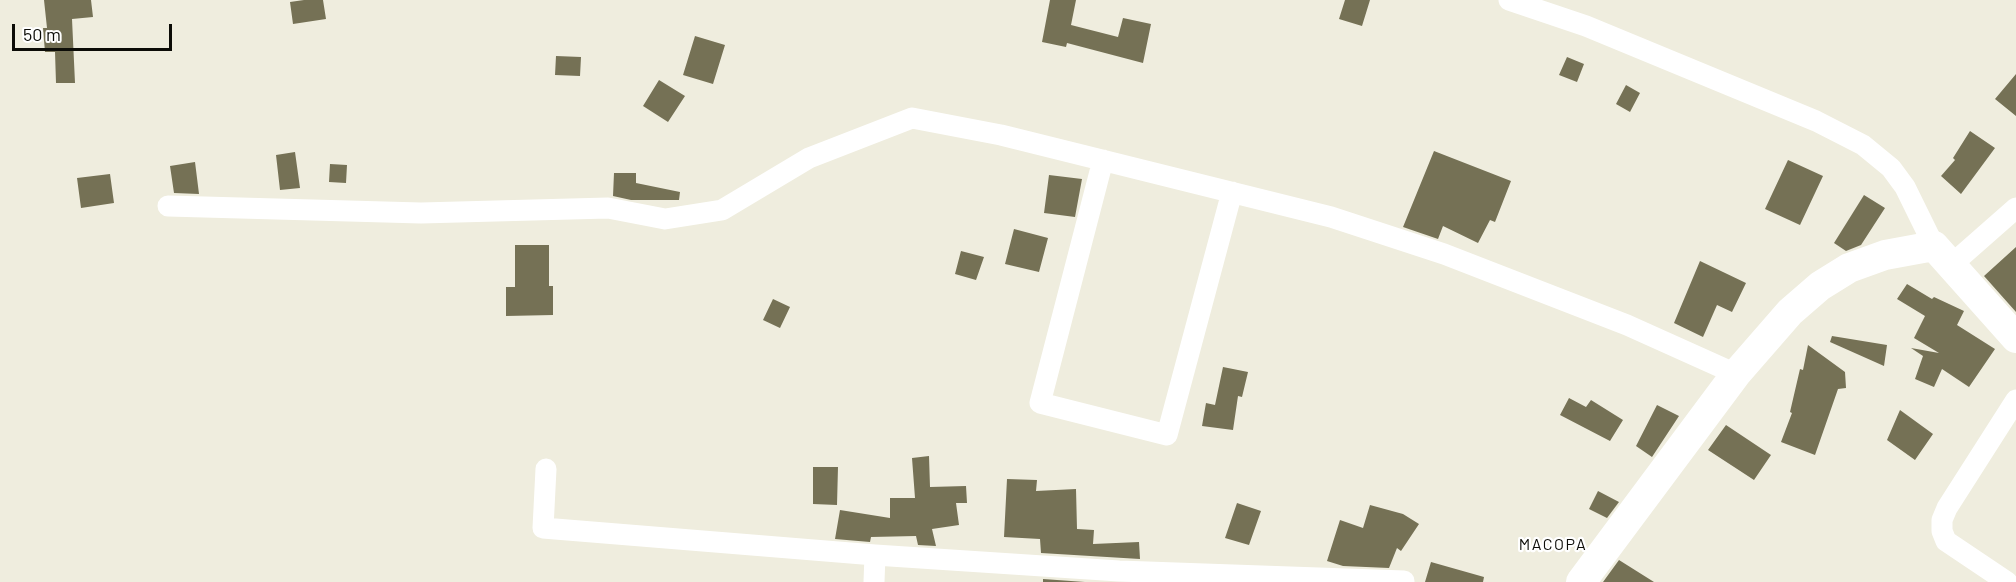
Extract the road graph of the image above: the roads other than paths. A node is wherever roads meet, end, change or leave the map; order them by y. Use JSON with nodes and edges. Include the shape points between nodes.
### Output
{"nodes":[{"id":1,"x":1509,"y":0,"type":"edge"},
{"id":2,"x":1103,"y":160,"type":"junction"},
{"id":3,"x":1232,"y":192,"type":"junction"},
{"id":4,"x":168,"y":206,"type":"dead end"},
{"id":5,"x":2016,"y":208,"type":"edge"},
{"id":6,"x":1942,"y":256,"type":"junction"},
{"id":7,"x":2016,"y":338,"type":"edge"},
{"id":8,"x":1736,"y":374,"type":"junction"},
{"id":9,"x":2016,"y":400,"type":"edge"},
{"id":10,"x":546,"y":470,"type":"dead end"},
{"id":11,"x":875,"y":555,"type":"junction"},
{"id":12,"x":1404,"y":581,"type":"edge"},
{"id":13,"x":874,"y":582,"type":"edge"},
{"id":14,"x":1581,"y":582,"type":"edge"},
{"id":15,"x":2007,"y":582,"type":"edge"}],
"edges":[{"from":1,"to":6,"type":"street","via":[[1586,26],[1816,121],[1863,145],[1891,168],[1905,187]]},
{"from":2,"to":3,"type":"street"},
{"from":2,"to":3,"type":"street","via":[[1040,403],[1167,435]]},
{"from":2,"to":4,"type":"street","via":[[912,118],[809,158],[722,210],[665,219],[608,208],[421,213]]},
{"from":3,"to":8,"type":"street","via":[[1331,217],[1444,254],[1628,325]]},
{"from":5,"to":6,"type":"street"},
{"from":6,"to":7,"type":"street"},
{"from":6,"to":8,"type":"street","via":[[1885,255],[1849,268],[1790,312]]},
{"from":8,"to":14,"type":"street"},
{"from":9,"to":15,"type":"street","via":[[1942,520],[1946,540]]},
{"from":10,"to":11,"type":"street","via":[[543,528]]},
{"from":11,"to":12,"type":"street","via":[[1119,571]]},
{"from":11,"to":13,"type":"street"}]}
